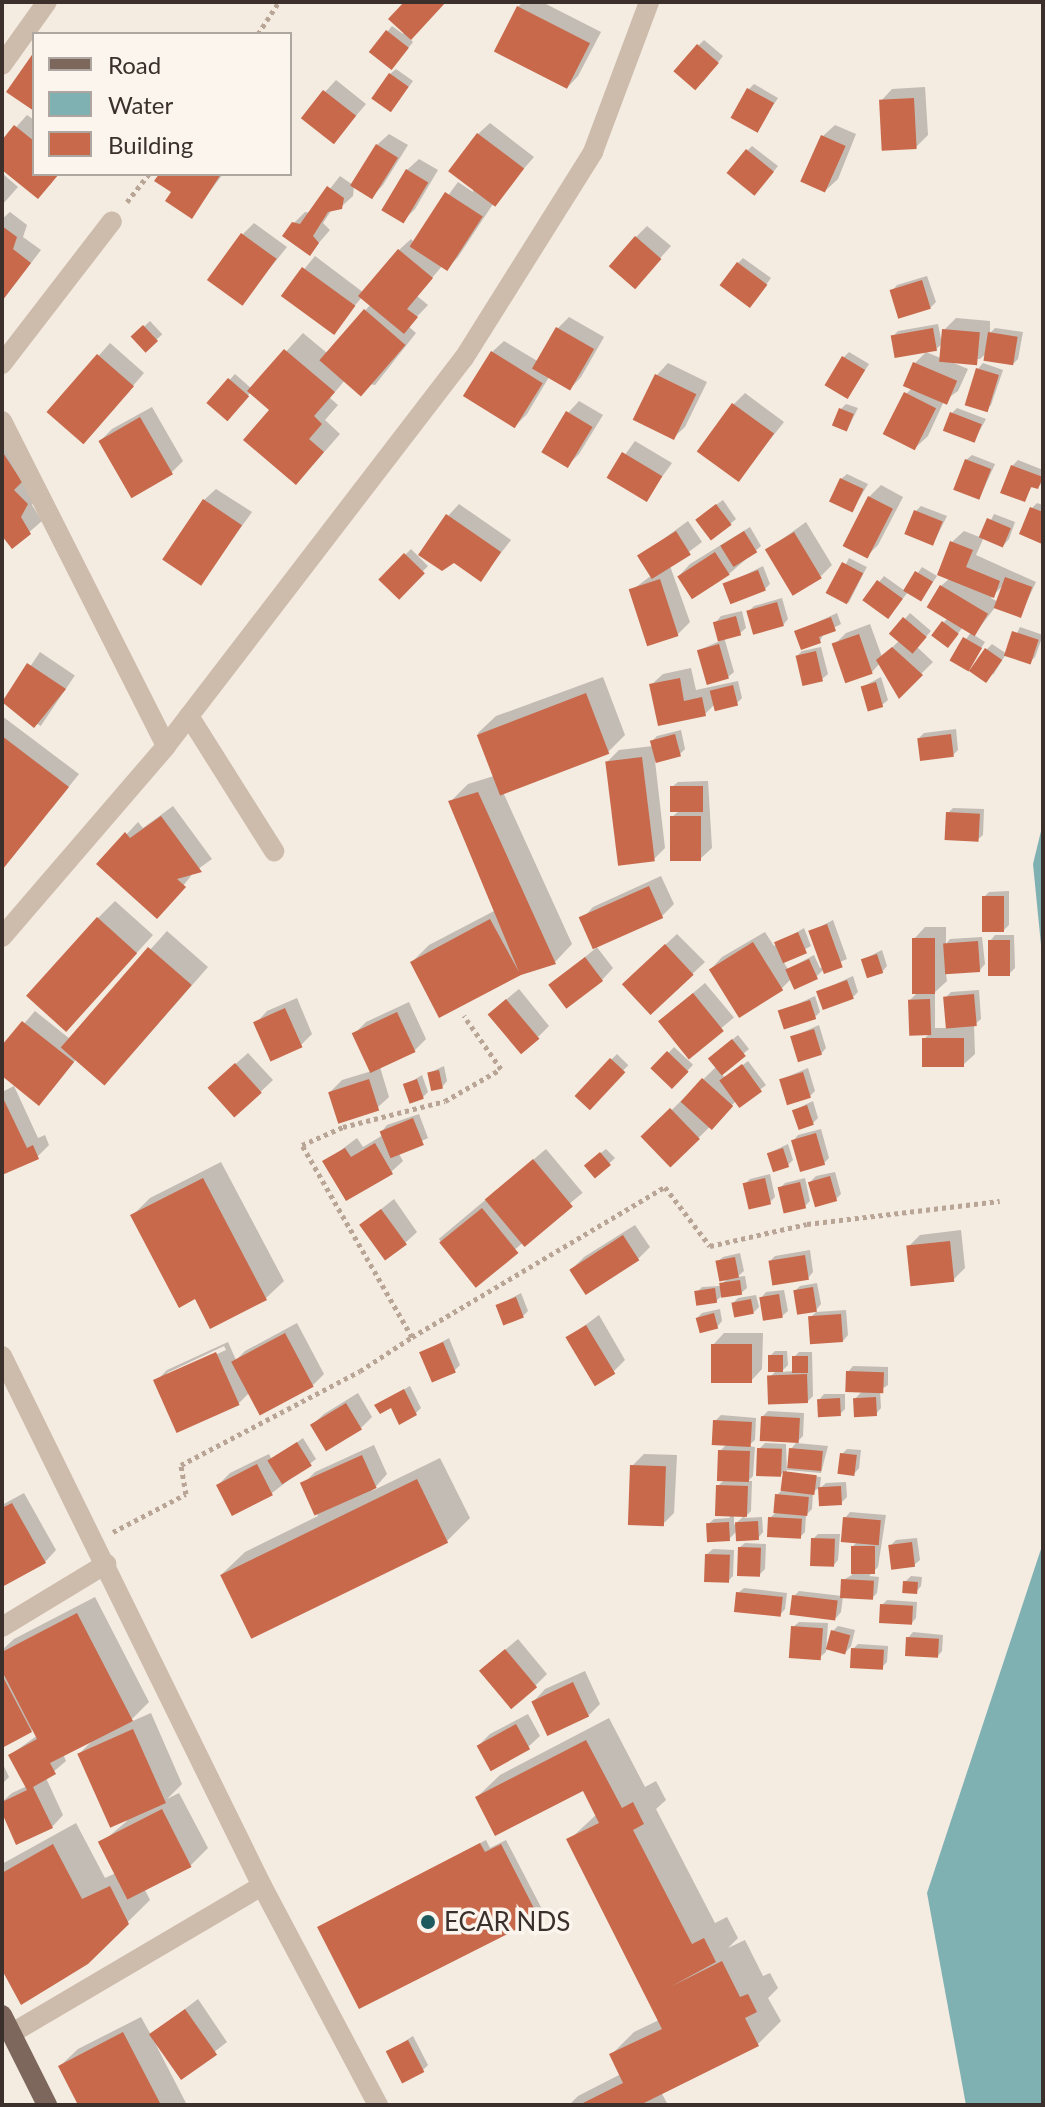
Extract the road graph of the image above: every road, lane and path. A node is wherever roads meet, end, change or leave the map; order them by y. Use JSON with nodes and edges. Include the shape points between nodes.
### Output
{"nodes":[{"id":1,"x":47,"y":2,"type":"edge"},
{"id":2,"x":279,"y":2,"type":"edge"},
{"id":3,"x":649,"y":2,"type":"edge"},
{"id":4,"x":259,"y":32,"type":"edge"},
{"id":5,"x":2,"y":65,"type":"edge"},
{"id":6,"x":147,"y":176,"type":"edge"},
{"id":7,"x":112,"y":221,"type":"joint"},
{"id":8,"x":2,"y":364,"type":"edge"},
{"id":9,"x":2,"y":421,"type":"edge"},
{"id":10,"x":189,"y":716,"type":"junction"},
{"id":11,"x":166,"y":746,"type":"junction"},
{"id":12,"x":274,"y":851,"type":"dead end"},
{"id":13,"x":2,"y":937,"type":"edge"},
{"id":14,"x":464,"y":1016,"type":"dead end"},
{"id":15,"x":1000,"y":1201,"type":"dead end"},
{"id":16,"x":412,"y":1337,"type":"junction"},
{"id":17,"x":2,"y":1356,"type":"edge"},
{"id":18,"x":95,"y":1542,"type":"junction"},
{"id":19,"x":106,"y":1564,"type":"junction"},
{"id":20,"x":2,"y":1627,"type":"edge"},
{"id":21,"x":262,"y":1886,"type":"junction"},
{"id":22,"x":7,"y":2024,"type":"edge"},
{"id":23,"x":47,"y":2105,"type":"edge"},
{"id":24,"x":378,"y":2105,"type":"edge"}],
"edges":[{"from":1,"to":5,"type":"street"},
{"from":2,"to":4,"type":"path"},
{"from":3,"to":10,"type":"street","via":[[593,152],[464,358]]},
{"from":6,"to":7,"type":"path"},
{"from":7,"to":8,"type":"street"},
{"from":9,"to":11,"type":"street"},
{"from":10,"to":11,"type":"street"},
{"from":10,"to":12,"type":"street"},
{"from":11,"to":13,"type":"street"},
{"from":14,"to":16,"type":"path","via":[[501,1069],[445,1101],[343,1127],[302,1145]]},
{"from":15,"to":16,"type":"path","via":[[807,1224],[710,1246],[665,1187]]},
{"from":16,"to":18,"type":"path","via":[[360,1371],[181,1465],[186,1494]]},
{"from":17,"to":18,"type":"street"},
{"from":18,"to":19,"type":"street"},
{"from":19,"to":20,"type":"street"},
{"from":19,"to":21,"type":"street"},
{"from":21,"to":22,"type":"street"},
{"from":21,"to":24,"type":"street"},
{"from":22,"to":23,"type":"main road"}]}
